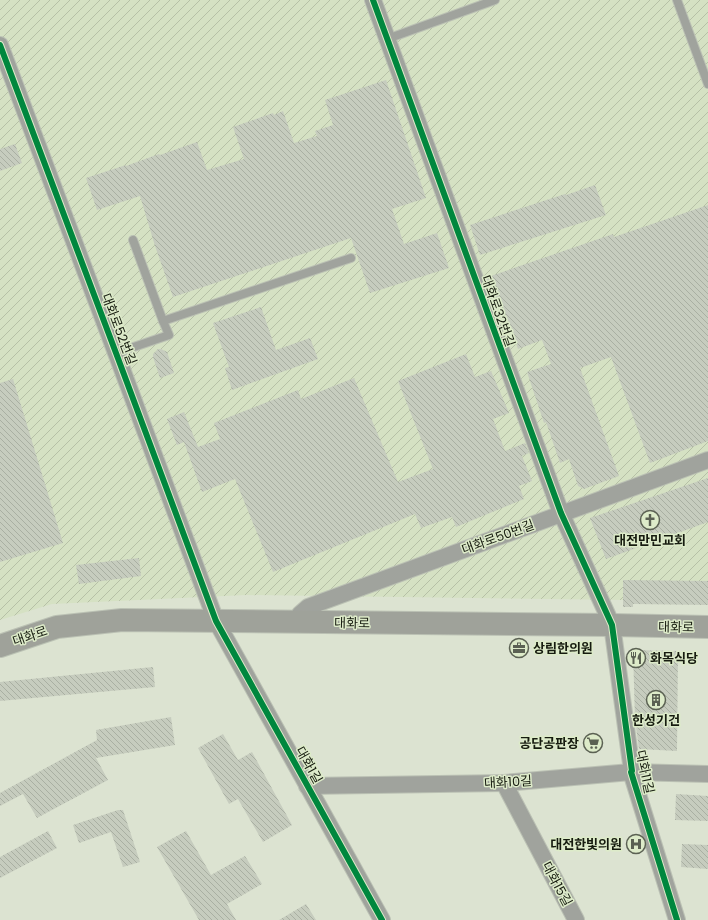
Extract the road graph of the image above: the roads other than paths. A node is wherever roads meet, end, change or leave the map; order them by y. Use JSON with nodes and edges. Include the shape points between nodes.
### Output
{"nodes":[{"id":1,"x":373,"y":0,"type":"edge"},
{"id":2,"x":495,"y":0,"type":"edge"},
{"id":3,"x":677,"y":0,"type":"edge"},
{"id":4,"x":387,"y":39,"type":"junction"},
{"id":5,"x":0,"y":45,"type":"edge"},
{"id":6,"x":708,"y":84,"type":"edge"},
{"id":7,"x":133,"y":240,"type":"dead end"},
{"id":8,"x":351,"y":258,"type":"dead end"},
{"id":9,"x":163,"y":321,"type":"junction"},
{"id":10,"x":116,"y":353,"type":"junction"},
{"id":11,"x":708,"y":460,"type":"edge"},
{"id":12,"x":561,"y":514,"type":"junction"},
{"id":13,"x":216,"y":621,"type":"junction"},
{"id":14,"x":295,"y":622,"type":"junction"},
{"id":15,"x":612,"y":625,"type":"junction"},
{"id":16,"x":708,"y":627,"type":"edge"},
{"id":17,"x":0,"y":646,"type":"edge"},
{"id":18,"x":631,"y":772,"type":"junction"},
{"id":19,"x":708,"y":774,"type":"edge"},
{"id":20,"x":504,"y":783,"type":"junction"},
{"id":21,"x":307,"y":786,"type":"junction"},
{"id":22,"x":382,"y":920,"type":"edge"},
{"id":23,"x":576,"y":920,"type":"edge"},
{"id":24,"x":677,"y":920,"type":"edge"}],
"edges":[{"from":1,"to":4,"type":"street","name":"대화로32번길"},
{"from":2,"to":4,"type":"lane"},
{"from":3,"to":6,"type":"lane"},
{"from":4,"to":12,"type":"street","name":"대화로32번길"},
{"from":5,"to":10,"type":"street","name":"대화로52번길"},
{"from":7,"to":9,"type":"lane"},
{"from":8,"to":9,"type":"lane"},
{"from":9,"to":10,"type":"lane","via":[[169,335]]},
{"from":10,"to":13,"type":"street","name":"대화로52번길"},
{"from":11,"to":12,"type":"street","name":"대화로50번길"},
{"from":12,"to":14,"type":"street","name":"대화로50번길","via":[[308,607]]},
{"from":12,"to":15,"type":"street","name":"대화로32번길"},
{"from":13,"to":14,"type":"main road","name":"대화로"},
{"from":13,"to":17,"type":"main road","name":"대화로","via":[[122,620],[57,627]]},
{"from":13,"to":21,"type":"street","name":"대화1길"},
{"from":14,"to":15,"type":"main road","name":"대화로"},
{"from":15,"to":16,"type":"main road","name":"대화로"},
{"from":15,"to":18,"type":"street","name":"대화11길"},
{"from":18,"to":19,"type":"street","name":"대화10길"},
{"from":18,"to":20,"type":"street","name":"대화10길"},
{"from":18,"to":24,"type":"street","name":"대화11길"},
{"from":20,"to":21,"type":"street","name":"대화10길"},
{"from":20,"to":23,"type":"street","name":"대화15길"},
{"from":21,"to":22,"type":"street","name":"대화1길"}]}
